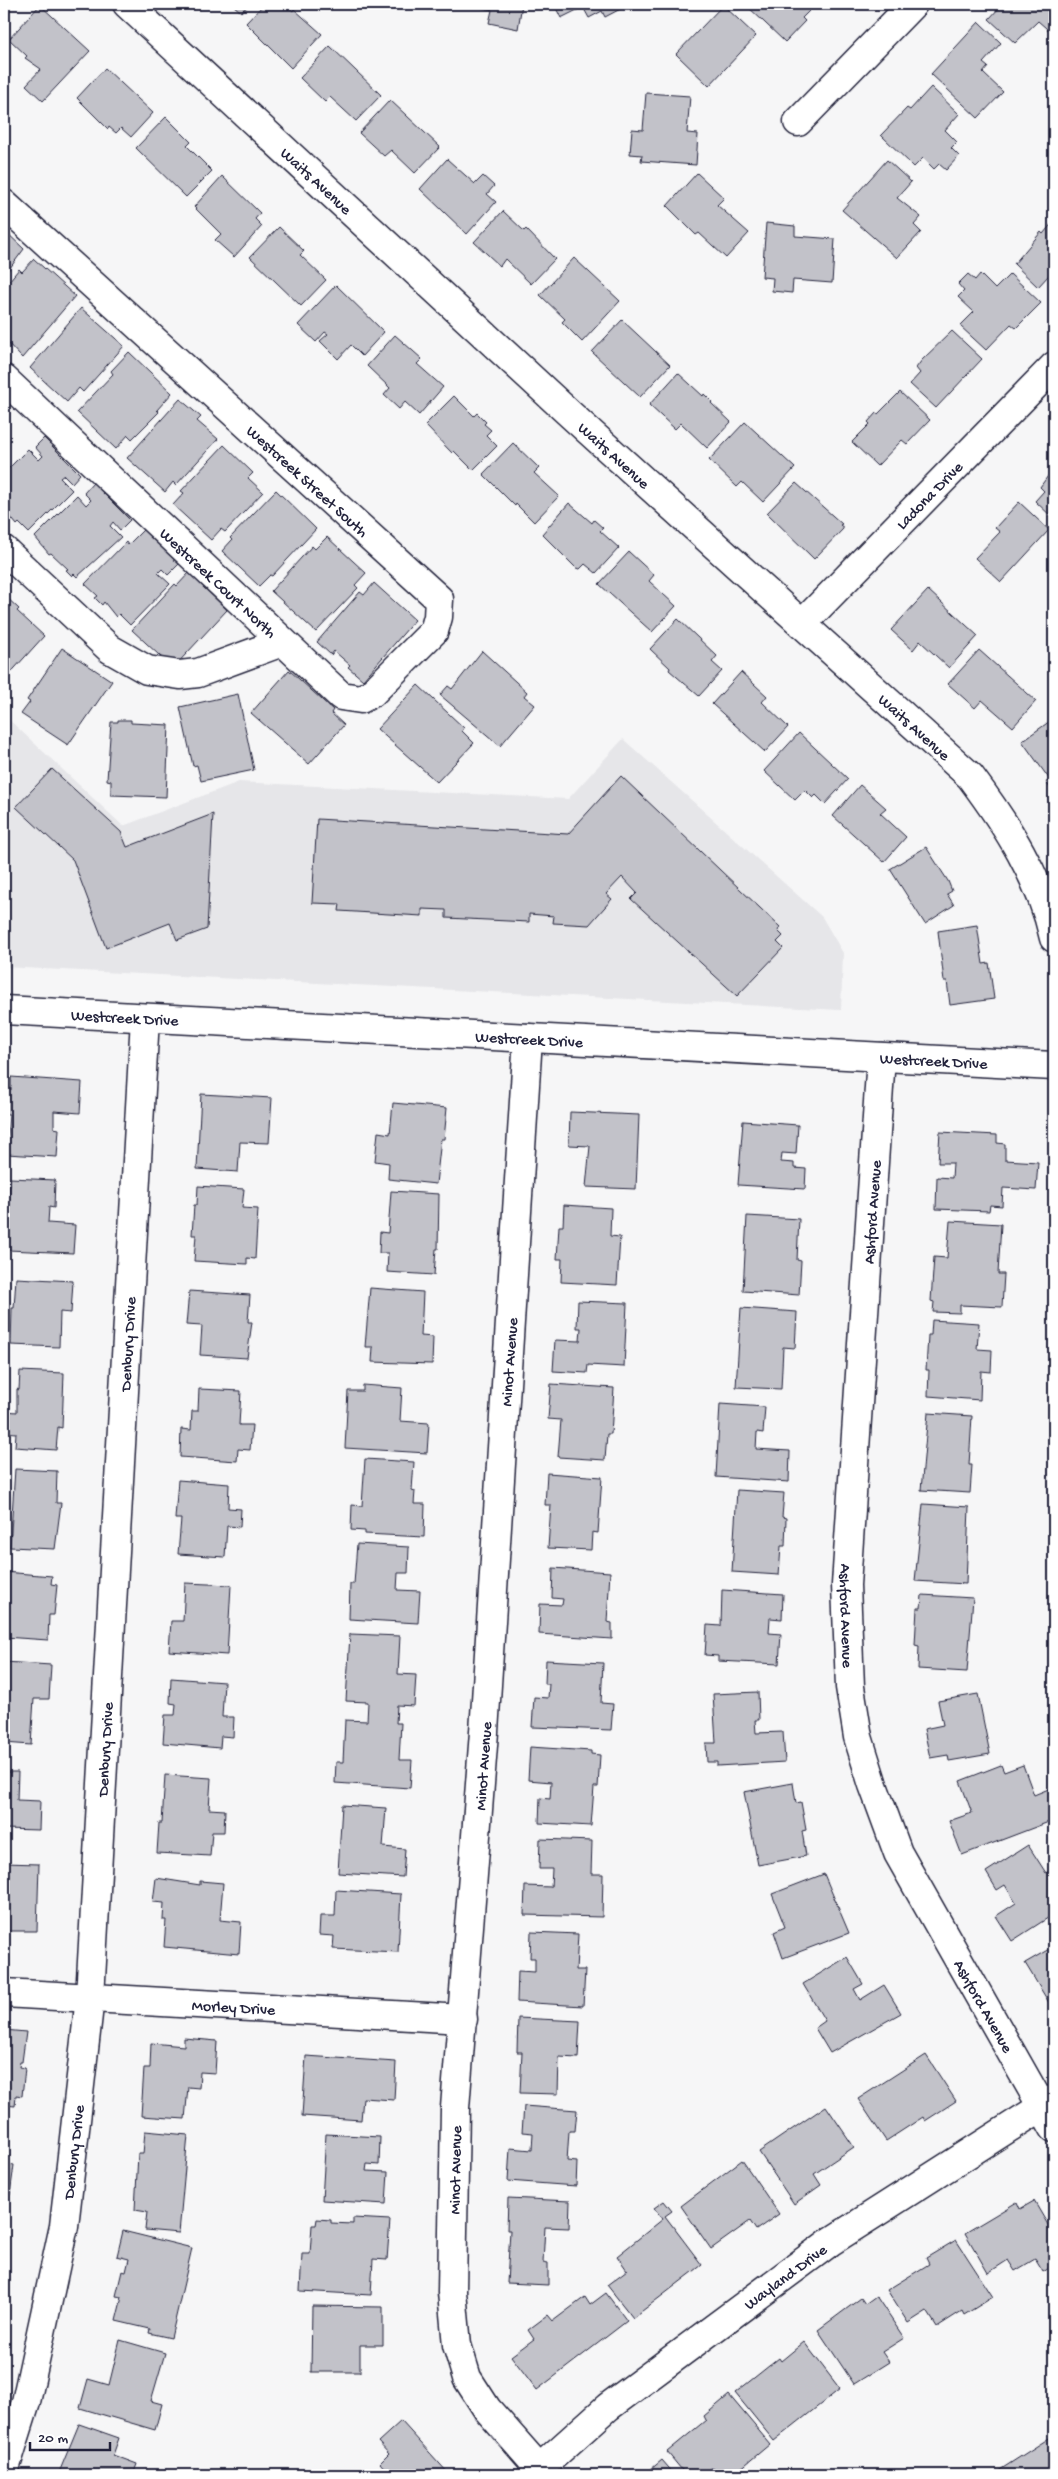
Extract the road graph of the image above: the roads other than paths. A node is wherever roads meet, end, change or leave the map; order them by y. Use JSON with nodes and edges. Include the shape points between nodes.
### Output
{"nodes":[{"id":1,"x":127,"y":4,"type":"edge"},
{"id":2,"x":913,"y":4,"type":"edge"},
{"id":3,"x":798,"y":122,"type":"dead end"},
{"id":4,"x":4,"y":204,"type":"edge"},
{"id":5,"x":1054,"y":366,"type":"edge"},
{"id":6,"x":4,"y":379,"type":"edge"},
{"id":7,"x":4,"y":550,"type":"edge"},
{"id":8,"x":802,"y":624,"type":"junction"},
{"id":9,"x":282,"y":642,"type":"junction"},
{"id":10,"x":1054,"y":938,"type":"edge"},
{"id":11,"x":4,"y":1010,"type":"edge"},
{"id":12,"x":146,"y":1018,"type":"junction"},
{"id":13,"x":528,"y":1038,"type":"junction"},
{"id":14,"x":881,"y":1057,"type":"junction"},
{"id":15,"x":1054,"y":1066,"type":"edge"},
{"id":16,"x":4,"y":1993,"type":"edge"},
{"id":17,"x":90,"y":1997,"type":"junction"},
{"id":18,"x":463,"y":2019,"type":"junction"},
{"id":19,"x":1050,"y":2111,"type":"edge"},
{"id":20,"x":4,"y":2472,"type":"edge"},
{"id":21,"x":535,"y":2472,"type":"edge"}],
"edges":[{"from":1,"to":8,"type":"street","name":"Waits Avenue"},
{"from":2,"to":3,"type":"street"},
{"from":4,"to":9,"type":"street","name":"Westcreek Street South","via":[[440,598],[434,631],[372,693],[361,699],[341,696]]},
{"from":5,"to":8,"type":"street","name":"Ladona Drive"},
{"from":6,"to":9,"type":"street","name":"Westcreek Court North"},
{"from":7,"to":9,"type":"street","name":"Westcreek Court North","via":[[110,649],[147,670],[180,676],[198,673]]},
{"from":8,"to":10,"type":"street","name":"Waits Avenue","via":[[970,776],[1002,818],[1047,907]]},
{"from":11,"to":12,"type":"street","name":"Westcreek Drive"},
{"from":12,"to":13,"type":"street","name":"Westcreek Drive"},
{"from":12,"to":17,"type":"street","name":"Denbury Drive"},
{"from":13,"to":14,"type":"street","name":"Westcreek Drive"},
{"from":13,"to":18,"type":"street","name":"Minot Avenue"},
{"from":14,"to":15,"type":"street","name":"Westcreek Drive"},
{"from":14,"to":19,"type":"street","name":"Ashford Avenue","via":[[846,1585],[850,1687],[858,1737],[898,1853]]},
{"from":16,"to":17,"type":"street","name":"Morley Drive"},
{"from":17,"to":18,"type":"street","name":"Morley Drive"},
{"from":17,"to":20,"type":"street","name":"Denbury Drive","via":[[64,2226],[26,2402]]},
{"from":18,"to":21,"type":"street","name":"Minot Avenue","via":[[455,2117],[452,2292],[457,2345],[467,2378]]},
{"from":19,"to":21,"type":"street","name":"Wayland Drive","via":[[830,2242],[608,2407]]}]}
